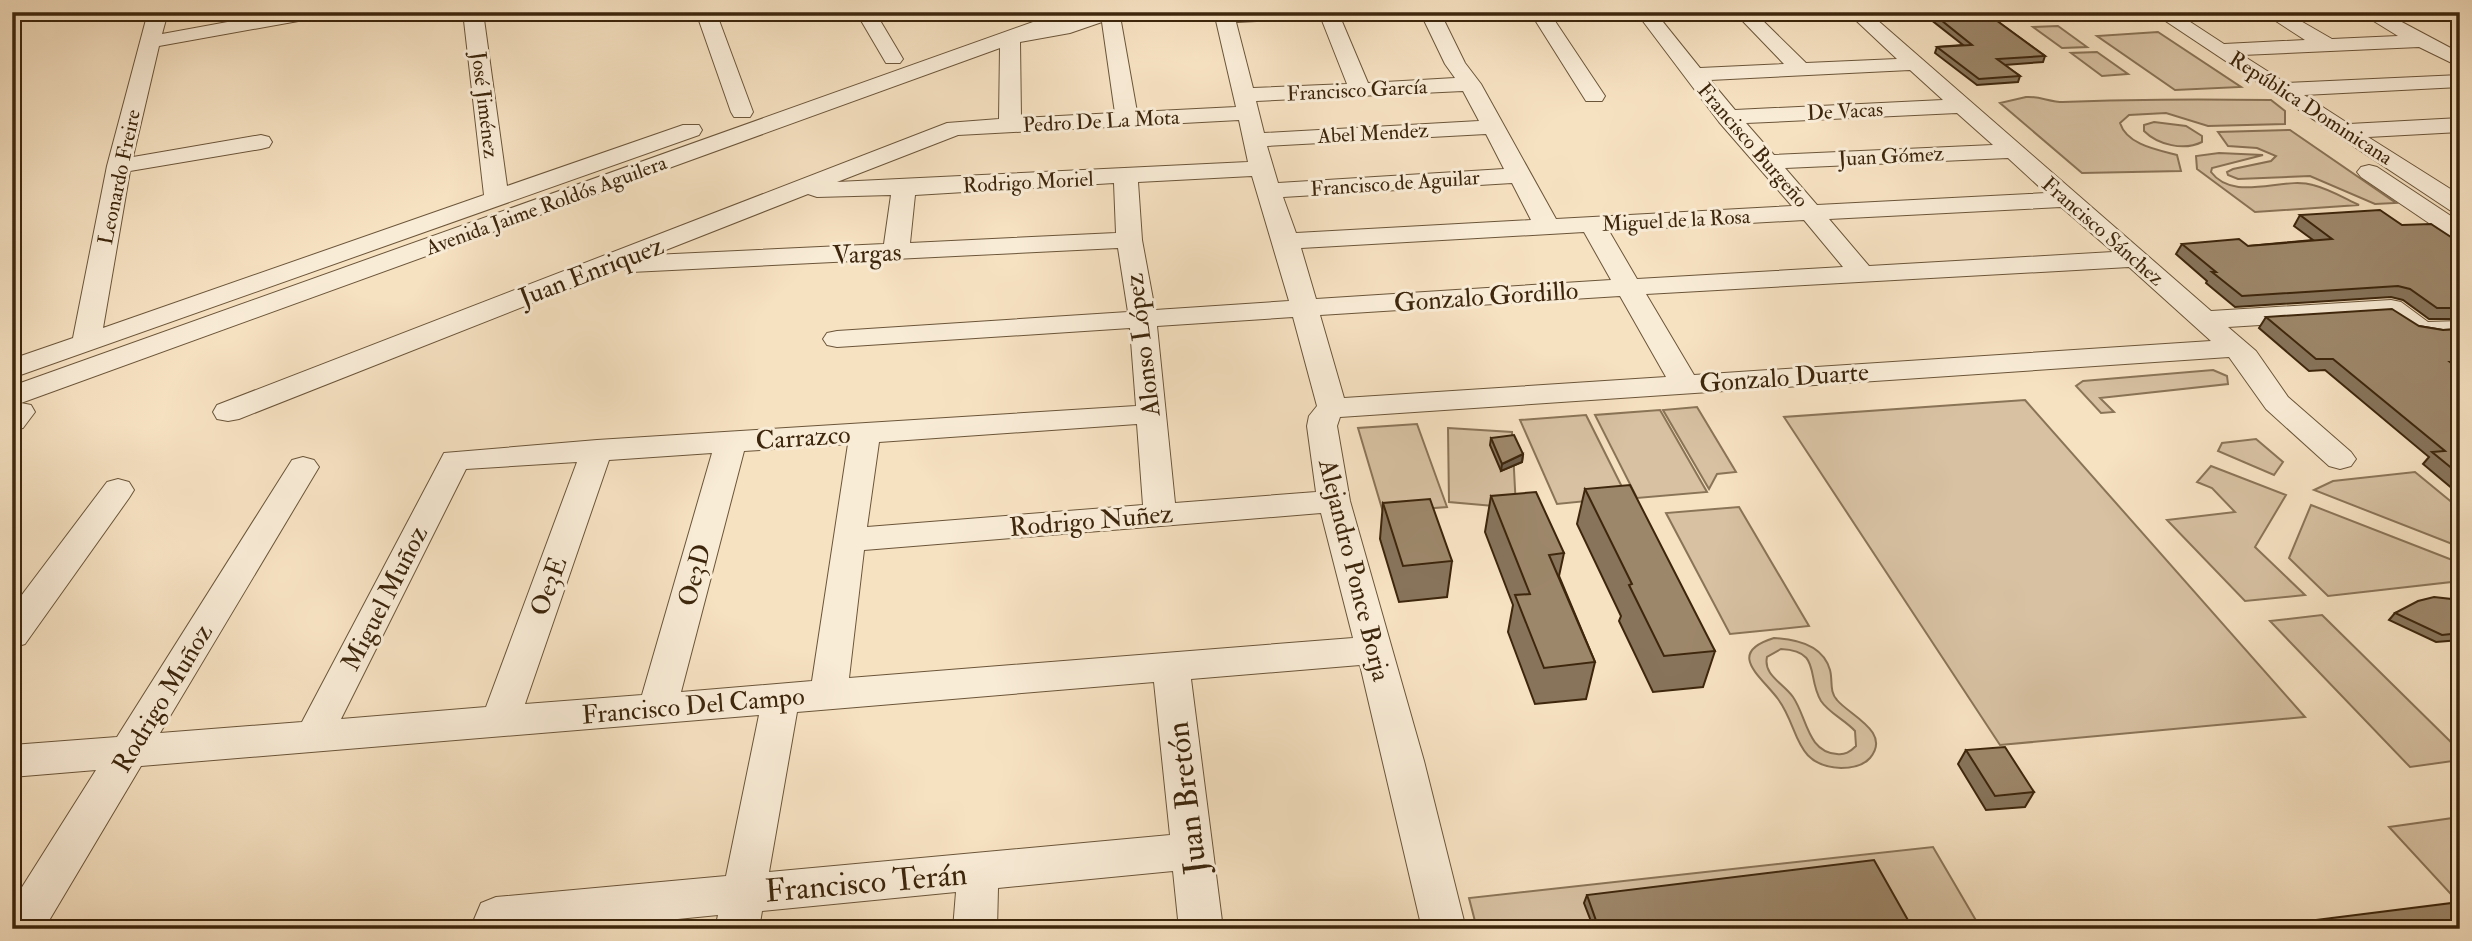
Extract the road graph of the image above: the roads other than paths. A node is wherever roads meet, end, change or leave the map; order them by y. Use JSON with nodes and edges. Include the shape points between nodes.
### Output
{"nodes":[{"id":1,"x":158,"y":12,"type":"edge"},
{"id":2,"x":315,"y":12,"type":"edge"},
{"id":3,"x":473,"y":12,"type":"edge"},
{"id":4,"x":706,"y":12,"type":"edge"},
{"id":5,"x":865,"y":12,"type":"edge"},
{"id":6,"x":1028,"y":12,"type":"edge"},
{"id":7,"x":1080,"y":12,"type":"edge"},
{"id":8,"x":1326,"y":12,"type":"edge"},
{"id":9,"x":1430,"y":12,"type":"edge"},
{"id":10,"x":1539,"y":12,"type":"edge"},
{"id":11,"x":1645,"y":12,"type":"edge"},
{"id":12,"x":1743,"y":12,"type":"edge"},
{"id":13,"x":1856,"y":12,"type":"edge"},
{"id":14,"x":2161,"y":12,"type":"edge"},
{"id":15,"x":2271,"y":12,"type":"edge"},
{"id":16,"x":2368,"y":12,"type":"edge"},
{"id":17,"x":1111,"y":13,"type":"edge"},
{"id":18,"x":1225,"y":14,"type":"edge"},
{"id":19,"x":1010,"y":38,"type":"junction"},
{"id":20,"x":2424,"y":41,"type":"junction"},
{"id":21,"x":151,"y":42,"type":"junction"},
{"id":22,"x":2329,"y":46,"type":"junction"},
{"id":23,"x":2222,"y":51,"type":"junction"},
{"id":24,"x":893,"y":60,"type":"junction"},
{"id":25,"x":2460,"y":61,"type":"edge"},
{"id":26,"x":1914,"y":64,"type":"junction"},
{"id":27,"x":1800,"y":68,"type":"junction"},
{"id":28,"x":1693,"y":75,"type":"junction"},
{"id":29,"x":2460,"y":80,"type":"edge"},
{"id":30,"x":1470,"y":84,"type":"junction"},
{"id":31,"x":1360,"y":89,"type":"junction"},
{"id":32,"x":2282,"y":90,"type":"junction"},
{"id":33,"x":1594,"y":96,"type":"dead end"},
{"id":34,"x":1246,"y":104,"type":"junction"},
{"id":35,"x":1962,"y":106,"type":"junction"},
{"id":36,"x":2311,"y":109,"type":"junction"},
{"id":37,"x":742,"y":113,"type":"junction"},
{"id":38,"x":1727,"y":117,"type":"junction"},
{"id":39,"x":1127,"y":119,"type":"junction"},
{"id":40,"x":2460,"y":125,"type":"edge"},
{"id":41,"x":1010,"y":126,"type":"junction"},
{"id":42,"x":1493,"y":127,"type":"junction"},
{"id":43,"x":955,"y":128,"type":"joint"},
{"id":44,"x":2345,"y":131,"type":"junction"},
{"id":45,"x":1254,"y":140,"type":"junction"},
{"id":46,"x":261,"y":142,"type":"dead end"},
{"id":47,"x":2013,"y":151,"type":"junction"},
{"id":48,"x":1770,"y":162,"type":"junction"},
{"id":49,"x":118,"y":166,"type":"junction"},
{"id":50,"x":1261,"y":168,"type":"junction"},
{"id":51,"x":1520,"y":175,"type":"junction"},
{"id":52,"x":1126,"y":177,"type":"junction"},
{"id":53,"x":2460,"y":177,"type":"edge"},
{"id":54,"x":2420,"y":179,"type":"junction"},
{"id":55,"x":538,"y":183,"type":"junction"},
{"id":56,"x":904,"y":188,"type":"junction"},
{"id":57,"x":795,"y":191,"type":"junction"},
{"id":58,"x":1269,"y":191,"type":"junction"},
{"id":59,"x":496,"y":198,"type":"junction"},
{"id":60,"x":2066,"y":199,"type":"junction"},
{"id":61,"x":559,"y":201,"type":"junction"},
{"id":62,"x":2460,"y":206,"type":"edge"},
{"id":63,"x":1812,"y":213,"type":"junction"},
{"id":64,"x":1592,"y":224,"type":"junction"},
{"id":65,"x":1547,"y":226,"type":"junction"},
{"id":66,"x":2460,"y":233,"type":"edge"},
{"id":67,"x":1129,"y":240,"type":"junction"},
{"id":68,"x":1286,"y":241,"type":"junction"},
{"id":69,"x":896,"y":251,"type":"junction"},
{"id":70,"x":2135,"y":259,"type":"junction"},
{"id":71,"x":605,"y":265,"type":"junction"},
{"id":72,"x":1864,"y":276,"type":"junction"},
{"id":73,"x":1629,"y":287,"type":"junction"},
{"id":74,"x":1305,"y":307,"type":"junction"},
{"id":75,"x":1143,"y":319,"type":"junction"},
{"id":76,"x":2204,"y":320,"type":"junction"},
{"id":77,"x":2460,"y":329,"type":"edge"},
{"id":78,"x":837,"y":339,"type":"dead end"},
{"id":79,"x":86,"y":344,"type":"junction"},
{"id":80,"x":2235,"y":348,"type":"junction"},
{"id":81,"x":12,"y":369,"type":"edge"},
{"id":82,"x":1684,"y":383,"type":"junction"},
{"id":83,"x":1332,"y":408,"type":"junction"},
{"id":84,"x":15,"y":410,"type":"edge"},
{"id":85,"x":228,"y":412,"type":"dead end"},
{"id":86,"x":1151,"y":414,"type":"junction"},
{"id":87,"x":865,"y":433,"type":"junction"},
{"id":88,"x":731,"y":442,"type":"junction"},
{"id":89,"x":597,"y":450,"type":"junction"},
{"id":90,"x":456,"y":460,"type":"joint"},
{"id":91,"x":2340,"y":460,"type":"dead end"},
{"id":92,"x":303,"y":467,"type":"dead end"},
{"id":93,"x":118,"y":490,"type":"dead end"},
{"id":94,"x":1334,"y":500,"type":"junction"},
{"id":95,"x":1160,"y":514,"type":"junction"},
{"id":96,"x":848,"y":540,"type":"junction"},
{"id":97,"x":12,"y":635,"type":"edge"},
{"id":98,"x":1373,"y":650,"type":"junction"},
{"id":99,"x":1171,"y":667,"type":"junction"},
{"id":100,"x":829,"y":693,"type":"junction"},
{"id":101,"x":781,"y":698,"type":"junction"},
{"id":102,"x":657,"y":709,"type":"junction"},
{"id":103,"x":500,"y":721,"type":"junction"},
{"id":104,"x":313,"y":737,"type":"junction"},
{"id":105,"x":130,"y":751,"type":"junction"},
{"id":106,"x":12,"y":761,"type":"edge"},
{"id":107,"x":1194,"y":851,"type":"junction"},
{"id":108,"x":978,"y":872,"type":"junction"},
{"id":109,"x":740,"y":911,"type":"edge"},
{"id":110,"x":494,"y":923,"type":"edge"},
{"id":111,"x":20,"y":929,"type":"edge"},
{"id":112,"x":975,"y":929,"type":"edge"},
{"id":113,"x":1201,"y":929,"type":"edge"},
{"id":114,"x":1444,"y":929,"type":"edge"}],
"edges":[{"from":1,"to":21,"type":"street","name":"Leonardo Freire"},
{"from":2,"to":21,"type":"street","via":[[281,26]]},
{"from":3,"to":59,"type":"street","name":"José Jiménez"},
{"from":4,"to":37,"type":"street"},
{"from":5,"to":24,"type":"street"},
{"from":6,"to":24,"type":"street","name":"Avenida Jaime Roldós Aguilera"},
{"from":7,"to":19,"type":"street","name":"Avenida Jaime Roldós Aguilera"},
{"from":8,"to":18,"type":"street"},
{"from":8,"to":31,"type":"street"},
{"from":9,"to":30,"type":"street"},
{"from":10,"to":33,"type":"street"},
{"from":11,"to":28,"type":"street","name":"Francisco Burgeño"},
{"from":12,"to":27,"type":"street"},
{"from":13,"to":26,"type":"street","name":"Francisco Sánchez"},
{"from":14,"to":23,"type":"street","name":"República Dominicana"},
{"from":15,"to":22,"type":"street"},
{"from":16,"to":20,"type":"street"},
{"from":17,"to":19,"type":"street","via":[[1070,27]]},
{"from":17,"to":39,"type":"street"},
{"from":18,"to":34,"type":"street","name":"Alejandro Ponce Borja"},
{"from":19,"to":41,"type":"street"},
{"from":19,"to":61,"type":"street","name":"Avenida Jaime Roldós Aguilera"},
{"from":20,"to":22,"type":"street"},
{"from":20,"to":25,"type":"street"},
{"from":21,"to":49,"type":"street","name":"Leonardo Freire"},
{"from":22,"to":23,"type":"street"},
{"from":23,"to":32,"type":"street","name":"República Dominicana"},
{"from":24,"to":37,"type":"street","name":"Avenida Jaime Roldós Aguilera"},
{"from":26,"to":27,"type":"street"},
{"from":26,"to":35,"type":"street","name":"Francisco Sánchez"},
{"from":27,"to":28,"type":"street"},
{"from":28,"to":38,"type":"street","name":"Francisco Burgeño"},
{"from":29,"to":32,"type":"street"},
{"from":30,"to":31,"type":"street","name":"Francisco García"},
{"from":30,"to":42,"type":"street"},
{"from":31,"to":34,"type":"street","name":"Francisco García"},
{"from":32,"to":36,"type":"street","name":"República Dominicana"},
{"from":34,"to":39,"type":"street","name":"Pedro De La Mota"},
{"from":34,"to":45,"type":"street","name":"Alejandro Ponce Borja"},
{"from":35,"to":38,"type":"street","name":"De Vacas"},
{"from":35,"to":47,"type":"street","name":"Francisco Sánchez"},
{"from":36,"to":44,"type":"street","name":"República Dominicana"},
{"from":36,"to":66,"type":"street","via":[[2303,123],[2310,132]]},
{"from":37,"to":55,"type":"street","name":"Avenida Jaime Roldós Aguilera"},
{"from":38,"to":48,"type":"street","name":"Francisco Burgeño"},
{"from":39,"to":41,"type":"street","name":"Pedro De La Mota"},
{"from":40,"to":44,"type":"street"},
{"from":41,"to":43,"type":"street","name":"Pedro De La Mota"},
{"from":42,"to":45,"type":"street","name":"Abel Mendez"},
{"from":42,"to":51,"type":"street"},
{"from":43,"to":57,"type":"street","name":"Juan Enriquez"},
{"from":44,"to":54,"type":"street","name":"República Dominicana"},
{"from":45,"to":50,"type":"street","name":"Alejandro Ponce Borja"},
{"from":46,"to":49,"type":"street"},
{"from":47,"to":48,"type":"street","name":"Juan Gómez"},
{"from":47,"to":60,"type":"street","name":"Francisco Sánchez"},
{"from":48,"to":63,"type":"street","name":"Francisco Burgeño"},
{"from":49,"to":79,"type":"street","name":"Leonardo Freire"},
{"from":50,"to":52,"type":"street","name":"Rodrigo Moriel"},
{"from":50,"to":58,"type":"street","name":"Alejandro Ponce Borja"},
{"from":51,"to":58,"type":"street","name":"Francisco de Aguilar"},
{"from":51,"to":65,"type":"street"},
{"from":52,"to":56,"type":"street","name":"Rodrigo Moriel"},
{"from":52,"to":67,"type":"street","name":"Alonso López"},
{"from":53,"to":54,"type":"street"},
{"from":54,"to":62,"type":"street","name":"República Dominicana"},
{"from":55,"to":59,"type":"street","name":"Avenida Jaime Roldós Aguilera"},
{"from":55,"to":61,"type":"street"},
{"from":56,"to":57,"type":"street","name":"Rodrigo Moriel"},
{"from":56,"to":69,"type":"street"},
{"from":57,"to":71,"type":"street","name":"Juan Enriquez"},
{"from":58,"to":68,"type":"street","name":"Alejandro Ponce Borja"},
{"from":59,"to":79,"type":"street","name":"Avenida Jaime Roldós Aguilera"},
{"from":60,"to":63,"type":"street","name":"Miguel de la Rosa"},
{"from":60,"to":70,"type":"street","name":"Francisco Sánchez"},
{"from":61,"to":84,"type":"street","name":"Avenida Jaime Roldós Aguilera"},
{"from":63,"to":64,"type":"street","name":"Miguel de la Rosa"},
{"from":63,"to":72,"type":"street","name":"Francisco Burgeño"},
{"from":64,"to":65,"type":"street","name":"Miguel de la Rosa"},
{"from":64,"to":73,"type":"street"},
{"from":65,"to":68,"type":"street","name":"Miguel de la Rosa"},
{"from":67,"to":69,"type":"street","name":"Vargas"},
{"from":67,"to":75,"type":"street","name":"Alonso López"},
{"from":68,"to":74,"type":"street","name":"Alejandro Ponce Borja"},
{"from":69,"to":71,"type":"street","name":"Vargas"},
{"from":70,"to":72,"type":"street","name":"Gonzalo Gordillo"},
{"from":70,"to":76,"type":"street","name":"Francisco Sánchez"},
{"from":71,"to":85,"type":"street","name":"Juan Enriquez"},
{"from":72,"to":73,"type":"street","name":"Gonzalo Gordillo"},
{"from":73,"to":74,"type":"street","name":"Gonzalo Gordillo"},
{"from":73,"to":82,"type":"street"},
{"from":74,"to":75,"type":"street","name":"Gonzalo Gordillo"},
{"from":74,"to":83,"type":"street","name":"Alejandro Ponce Borja"},
{"from":75,"to":78,"type":"street","name":"Gonzalo Gordillo"},
{"from":75,"to":86,"type":"street","name":"Alonso López"},
{"from":76,"to":77,"type":"street","via":[[2391,309],[2422,331]]},
{"from":76,"to":80,"type":"street","name":"Francisco Sánchez"},
{"from":79,"to":81,"type":"street","name":"Avenida Jaime Roldós Aguilera"},
{"from":80,"to":82,"type":"street","name":"Gonzalo Duarte"},
{"from":80,"to":91,"type":"street","name":"Francisco Sánchez","via":[[2277,403]]},
{"from":82,"to":83,"type":"street","name":"Gonzalo Duarte"},
{"from":83,"to":94,"type":"street","name":"Alejandro Ponce Borja","via":[[1322,426]]},
{"from":86,"to":87,"type":"street","name":"Carrazco"},
{"from":86,"to":95,"type":"street","name":"Alonso López"},
{"from":87,"to":88,"type":"street","name":"Carrazco"},
{"from":87,"to":96,"type":"street"},
{"from":88,"to":89,"type":"street","name":"Carrazco"},
{"from":88,"to":102,"type":"street","name":"Oe3D"},
{"from":89,"to":90,"type":"street","name":"Carrazco"},
{"from":89,"to":103,"type":"street","name":"Oe3E"},
{"from":90,"to":104,"type":"street","name":"Miguel Muñoz"},
{"from":92,"to":105,"type":"street","name":"Rodrigo Muñoz"},
{"from":93,"to":97,"type":"street"},
{"from":94,"to":95,"type":"street","name":"Rodrigo Nuñez"},
{"from":94,"to":98,"type":"street","name":"Alejandro Ponce Borja"},
{"from":95,"to":96,"type":"street","name":"Rodrigo Nuñez"},
{"from":96,"to":100,"type":"street"},
{"from":98,"to":99,"type":"street","name":"Francisco Del Campo"},
{"from":98,"to":114,"type":"street","name":"Alejandro Ponce Borja"},
{"from":99,"to":100,"type":"street","name":"Francisco Del Campo"},
{"from":99,"to":107,"type":"street","name":"Juan Bretón"},
{"from":100,"to":101,"type":"street","name":"Francisco Del Campo"},
{"from":101,"to":102,"type":"street","name":"Francisco Del Campo"},
{"from":101,"to":109,"type":"street"},
{"from":102,"to":103,"type":"street","name":"Francisco Del Campo"},
{"from":103,"to":104,"type":"street","name":"Francisco Del Campo"},
{"from":104,"to":105,"type":"street","name":"Francisco Del Campo"},
{"from":105,"to":106,"type":"street","name":"Francisco Del Campo"},
{"from":105,"to":111,"type":"street","name":"Rodrigo Muñoz"},
{"from":107,"to":108,"type":"street","name":"Francisco Terán"},
{"from":107,"to":113,"type":"street","name":"Juan Bretón"},
{"from":108,"to":109,"type":"street","name":"Francisco Terán"},
{"from":108,"to":112,"type":"street"},
{"from":109,"to":110,"type":"street","name":"Francisco Terán"}]}
